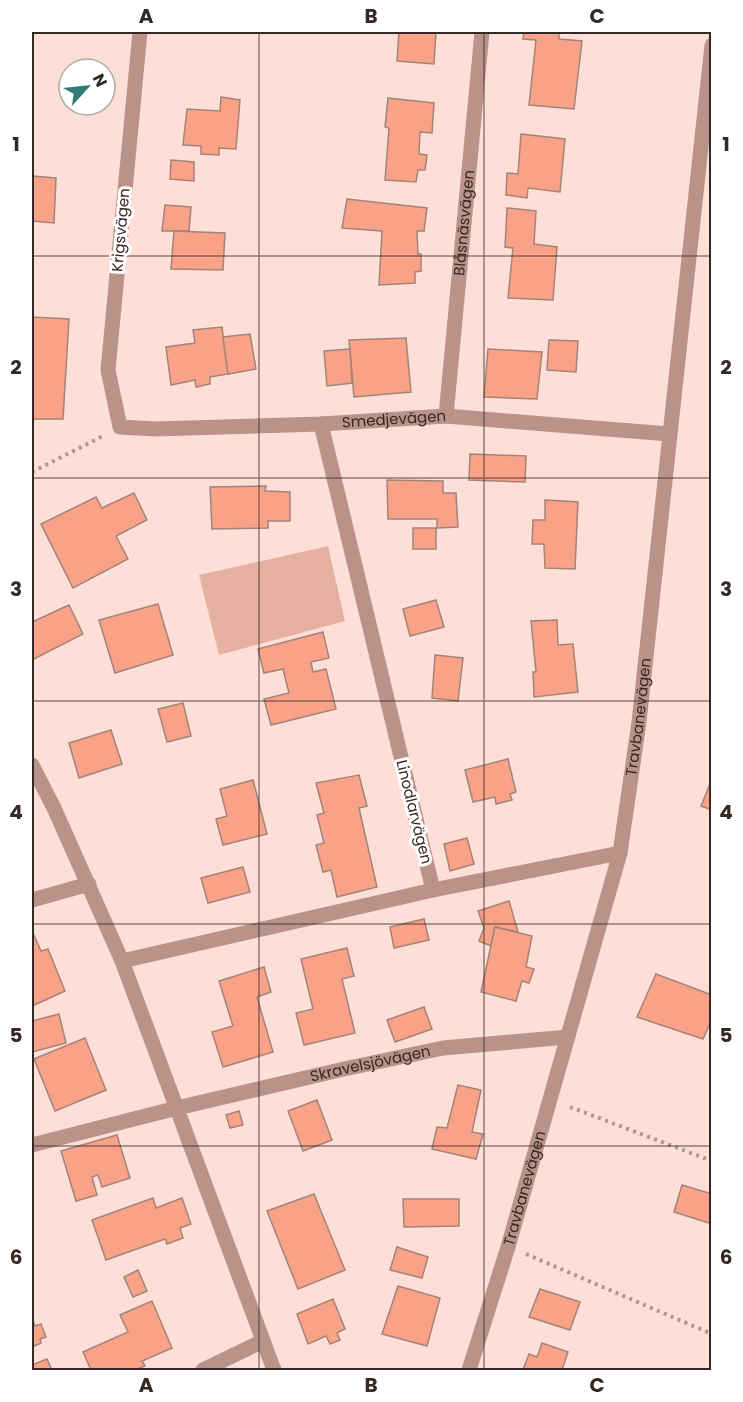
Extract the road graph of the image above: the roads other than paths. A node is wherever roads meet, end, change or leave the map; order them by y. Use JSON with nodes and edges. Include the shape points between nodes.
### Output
{"nodes":[{"id":1,"x":140,"y":32,"type":"edge"},
{"id":2,"x":482,"y":32,"type":"edge"},
{"id":3,"x":711,"y":45,"type":"edge"},
{"id":4,"x":446,"y":417,"type":"junction"},
{"id":5,"x":321,"y":424,"type":"junction"},
{"id":6,"x":120,"y":427,"type":"joint"},
{"id":7,"x":669,"y":434,"type":"junction"},
{"id":8,"x":32,"y":765,"type":"edge"},
{"id":9,"x":620,"y":853,"type":"junction"},
{"id":10,"x":89,"y":884,"type":"junction"},
{"id":11,"x":433,"y":890,"type":"junction"},
{"id":12,"x":32,"y":900,"type":"edge"},
{"id":13,"x":122,"y":961,"type":"junction"},
{"id":14,"x":568,"y":1037,"type":"junction"},
{"id":15,"x":177,"y":1108,"type":"junction"},
{"id":16,"x":32,"y":1145,"type":"edge"},
{"id":17,"x":263,"y":1341,"type":"junction"},
{"id":18,"x":203,"y":1371,"type":"edge"},
{"id":19,"x":274,"y":1371,"type":"edge"},
{"id":20,"x":469,"y":1371,"type":"edge"}],
"edges":[{"from":1,"to":6,"type":"street","name":"Krigsvägen","via":[[108,370]]},
{"from":2,"to":4,"type":"street","name":"Blåsnäsvägen"},
{"from":3,"to":7,"type":"street","name":"Travbanevägen"},
{"from":4,"to":5,"type":"street","name":"Smedjevägen"},
{"from":4,"to":7,"type":"street","name":"Smedjevägen"},
{"from":5,"to":6,"type":"street","name":"Smedjevägen"},
{"from":5,"to":11,"type":"street","name":"Linodlarvägen"},
{"from":7,"to":9,"type":"street","name":"Travbanevägen","via":[[639,722]]},
{"from":8,"to":10,"type":"street"},
{"from":9,"to":11,"type":"street"},
{"from":9,"to":14,"type":"street","name":"Travbanevägen"},
{"from":10,"to":12,"type":"street"},
{"from":10,"to":13,"type":"street"},
{"from":11,"to":13,"type":"street"},
{"from":13,"to":15,"type":"street"},
{"from":14,"to":15,"type":"street","name":"Skravelsjövägen","via":[[443,1048]]},
{"from":14,"to":20,"type":"street","name":"Travbanevägen"},
{"from":15,"to":16,"type":"street","name":"Skravelsjövägen"},
{"from":15,"to":17,"type":"street"},
{"from":17,"to":18,"type":"street"},
{"from":17,"to":19,"type":"street"}]}
